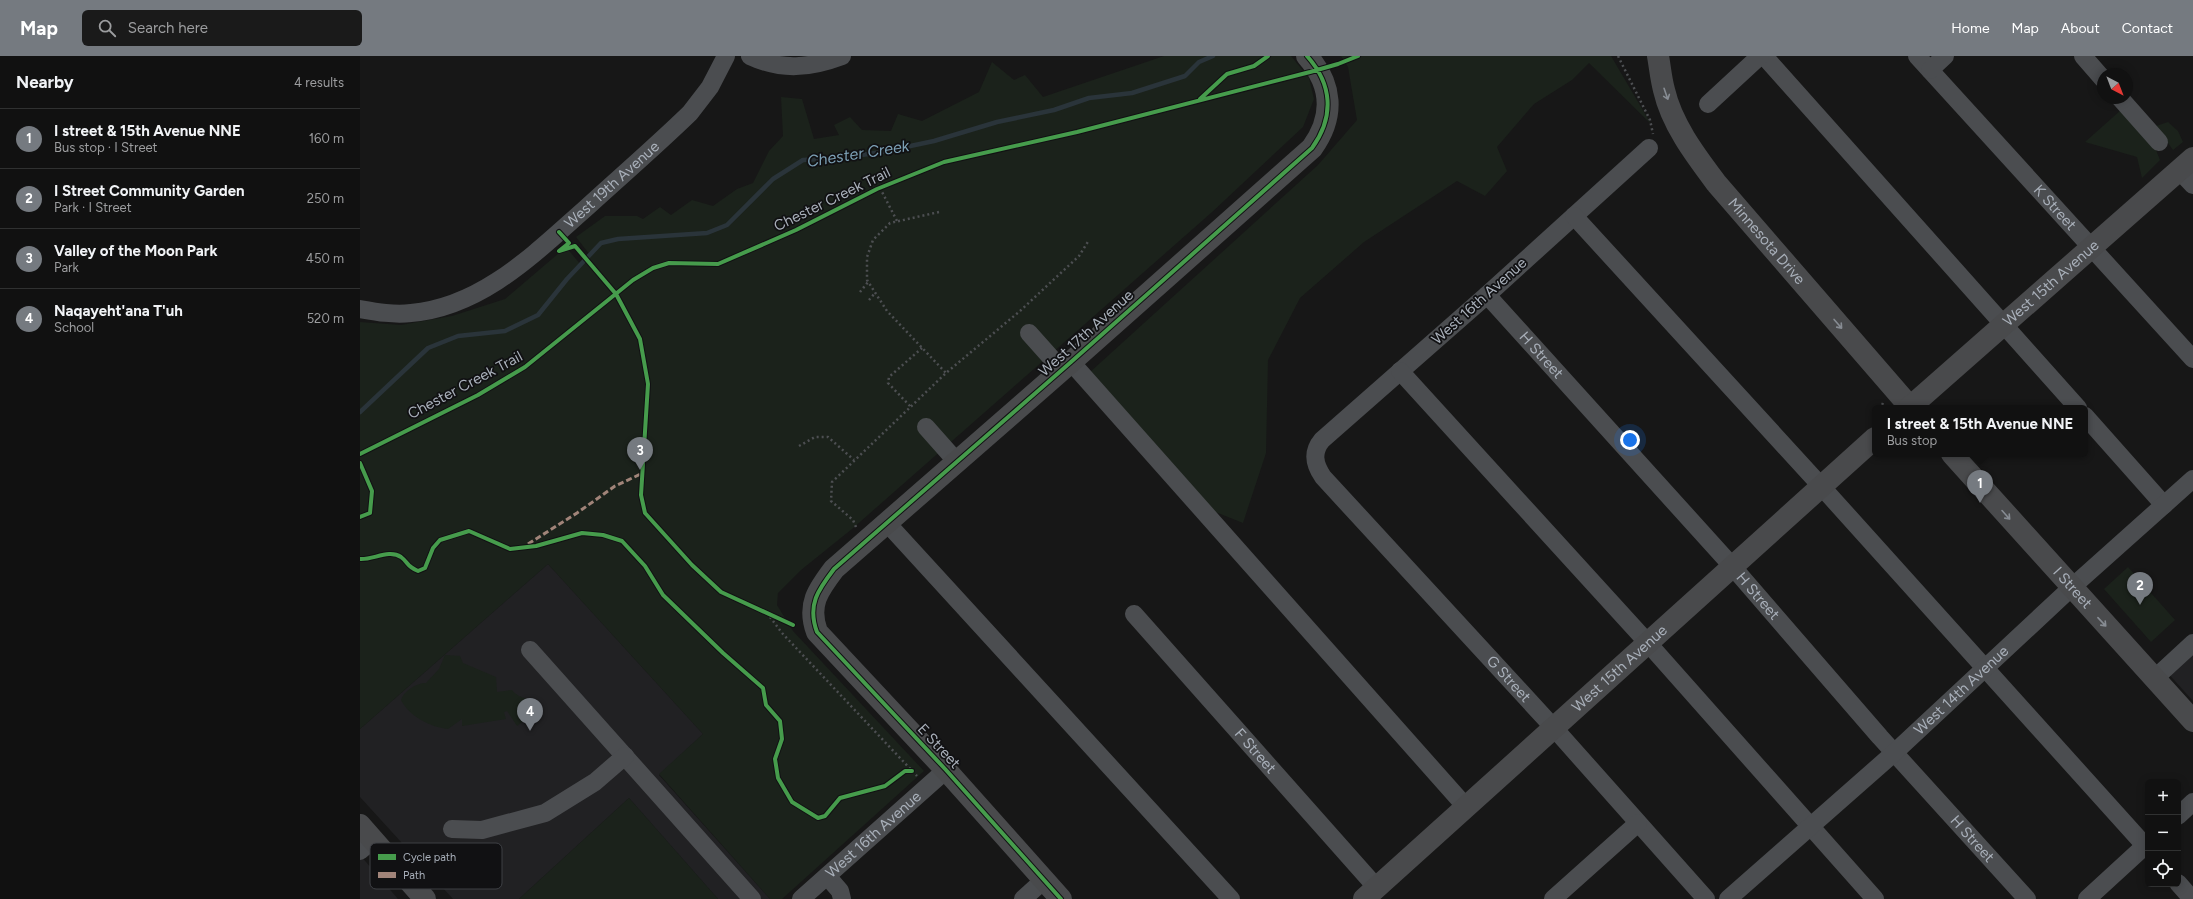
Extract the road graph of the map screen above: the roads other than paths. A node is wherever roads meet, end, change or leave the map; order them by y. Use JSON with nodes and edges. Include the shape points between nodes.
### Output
{"nodes":[{"id":1,"x":726,"y":56,"type":"edge"},
{"id":2,"x":750,"y":56,"type":"edge"},
{"id":3,"x":842,"y":56,"type":"edge"},
{"id":4,"x":1658,"y":56,"type":"edge"},
{"id":5,"x":1760,"y":56,"type":"edge"},
{"id":6,"x":1764,"y":56,"type":"edge"},
{"id":7,"x":1917,"y":56,"type":"edge"},
{"id":8,"x":1945,"y":56,"type":"edge"},
{"id":9,"x":2083,"y":56,"type":"edge"},
{"id":10,"x":1309,"y":59,"type":"edge"},
{"id":11,"x":1930,"y":70,"type":"junction"},
{"id":12,"x":2097,"y":72,"type":"edge"},
{"id":13,"x":1708,"y":104,"type":"dead end"},
{"id":14,"x":2125,"y":104,"type":"edge"},
{"id":15,"x":2160,"y":142,"type":"dead end"},
{"id":16,"x":1649,"y":148,"type":"road end"},
{"id":17,"x":2188,"y":171,"type":"edge"},
{"id":18,"x":1574,"y":216,"type":"junction"},
{"id":19,"x":2092,"y":246,"type":"junction"},
{"id":20,"x":1487,"y":295,"type":"junction"},
{"id":21,"x":360,"y":310,"type":"edge"},
{"id":22,"x":2003,"y":324,"type":"junction"},
{"id":23,"x":1029,"y":333,"type":"dead end"},
{"id":24,"x":2193,"y":359,"type":"edge"},
{"id":25,"x":1067,"y":366,"type":"junction"},
{"id":26,"x":1400,"y":371,"type":"junction"},
{"id":27,"x":1907,"y":405,"type":"edge"},
{"id":28,"x":1913,"y":405,"type":"edge"},
{"id":29,"x":2075,"y":405,"type":"edge"},
{"id":30,"x":2088,"y":419,"type":"edge"},
{"id":31,"x":926,"y":427,"type":"dead end"},
{"id":32,"x":1872,"y":441,"type":"edge"},
{"id":33,"x":1314,"y":457,"type":"joint"},
{"id":34,"x":1955,"y":457,"type":"edge"},
{"id":35,"x":958,"y":462,"type":"junction"},
{"id":36,"x":2193,"y":479,"type":"edge"},
{"id":37,"x":1821,"y":486,"type":"junction"},
{"id":38,"x":2164,"y":505,"type":"junction"},
{"id":39,"x":887,"y":523,"type":"junction"},
{"id":40,"x":1732,"y":566,"type":"junction"},
{"id":41,"x":2071,"y":588,"type":"junction"},
{"id":42,"x":813,"y":604,"type":"joint"},
{"id":43,"x":1134,"y":614,"type":"dead end"},
{"id":44,"x":1647,"y":642,"type":"junction"},
{"id":45,"x":2193,"y":643,"type":"edge"},
{"id":46,"x":530,"y":650,"type":"dead end"},
{"id":47,"x":1986,"y":668,"type":"junction"},
{"id":48,"x":2154,"y":679,"type":"junction"},
{"id":49,"x":2193,"y":721,"type":"edge"},
{"id":50,"x":1554,"y":728,"type":"junction"},
{"id":51,"x":1894,"y":752,"type":"junction"},
{"id":52,"x":625,"y":756,"type":"junction"},
{"id":53,"x":946,"y":770,"type":"junction"},
{"id":54,"x":2193,"y":802,"type":"edge"},
{"id":55,"x":1466,"y":806,"type":"junction"},
{"id":56,"x":2179,"y":815,"type":"edge"},
{"id":57,"x":1638,"y":823,"type":"junction"},
{"id":58,"x":1810,"y":827,"type":"junction"},
{"id":59,"x":452,"y":829,"type":"dead end"},
{"id":60,"x":2145,"y":844,"type":"edge"},
{"id":61,"x":2145,"y":848,"type":"edge"},
{"id":62,"x":827,"y":876,"type":"junction"},
{"id":63,"x":1044,"y":880,"type":"junction"},
{"id":64,"x":2181,"y":886,"type":"edge"},
{"id":65,"x":415,"y":889,"type":"edge"},
{"id":66,"x":1370,"y":893,"type":"edge"},
{"id":67,"x":425,"y":899,"type":"edge"},
{"id":68,"x":752,"y":899,"type":"edge"},
{"id":69,"x":801,"y":899,"type":"edge"},
{"id":70,"x":842,"y":899,"type":"edge"},
{"id":71,"x":1023,"y":899,"type":"edge"},
{"id":72,"x":1061,"y":899,"type":"edge"},
{"id":73,"x":1232,"y":899,"type":"edge"},
{"id":74,"x":1553,"y":899,"type":"edge"},
{"id":75,"x":1706,"y":899,"type":"edge"},
{"id":76,"x":1728,"y":899,"type":"edge"},
{"id":77,"x":1874,"y":899,"type":"edge"},
{"id":78,"x":2027,"y":899,"type":"edge"},
{"id":79,"x":2087,"y":899,"type":"edge"},
{"id":80,"x":2192,"y":899,"type":"edge"}],
"edges":[{"from":1,"to":21,"type":"street","name":"West 19th Avenue","via":[[710,87],[690,113],[538,251],[505,277],[475,294],[443,306],[412,313]]},
{"from":2,"to":3,"type":"street","via":[[765,63],[791,66],[809,66]]},
{"from":4,"to":27,"type":"main road","name":"Minnesota Drive","one_way":true,"via":[[1664,91],[1677,123],[1694,154]]},
{"from":5,"to":13,"type":"street"},
{"from":6,"to":22,"type":"street"},
{"from":7,"to":11,"type":"street","name":"K Street"},
{"from":8,"to":11,"type":"street"},
{"from":9,"to":12,"type":"street"},
{"from":10,"to":25,"type":"main road","name":"West 17th Avenue","via":[[1323,77],[1327,95],[1325,125],[1312,148]]},
{"from":11,"to":19,"type":"street","name":"K Street"},
{"from":14,"to":15,"type":"street"},
{"from":16,"to":18,"type":"street","name":"West 16th Avenue"},
{"from":17,"to":19,"type":"main road","name":"West 15th Avenue"},
{"from":18,"to":20,"type":"street","name":"West 16th Avenue"},
{"from":18,"to":37,"type":"street"},
{"from":19,"to":22,"type":"main road","name":"West 15th Avenue"},
{"from":19,"to":24,"type":"street","name":"K Street"},
{"from":20,"to":26,"type":"street","name":"West 16th Avenue"},
{"from":20,"to":40,"type":"street","name":"H Street"},
{"from":22,"to":28,"type":"main road","name":"West 15th Avenue"},
{"from":22,"to":29,"type":"street"},
{"from":23,"to":25,"type":"street"},
{"from":25,"to":35,"type":"main road","name":"West 17th Avenue"},
{"from":25,"to":55,"type":"street"},
{"from":26,"to":33,"type":"street","name":"West 16th Avenue","via":[[1322,440],[1316,447]]},
{"from":26,"to":44,"type":"street"},
{"from":30,"to":38,"type":"street"},
{"from":31,"to":35,"type":"street"},
{"from":32,"to":37,"type":"main road","name":"West 15th Avenue"},
{"from":33,"to":50,"type":"street","name":"G Street","via":[[1323,477]]},
{"from":34,"to":41,"type":"main road","name":"I Street","one_way":true},
{"from":35,"to":39,"type":"main road","name":"West 17th Avenue"},
{"from":36,"to":38,"type":"street","name":"West 14th Avenue"},
{"from":37,"to":40,"type":"main road","name":"West 15th Avenue"},
{"from":37,"to":47,"type":"street"},
{"from":38,"to":41,"type":"street","name":"West 14th Avenue"},
{"from":39,"to":42,"type":"main road","name":"West 17th Avenue","via":[[834,569],[820,587]]},
{"from":39,"to":73,"type":"street"},
{"from":40,"to":44,"type":"main road","name":"West 15th Avenue"},
{"from":40,"to":51,"type":"street","name":"H Street"},
{"from":41,"to":47,"type":"street","name":"West 14th Avenue"},
{"from":41,"to":48,"type":"main road","name":"I Street","one_way":true},
{"from":42,"to":53,"type":"main road","name":"E Street","via":[[813,621],[817,632]]},
{"from":43,"to":66,"type":"street","name":"F Street"},
{"from":44,"to":50,"type":"main road","name":"West 15th Avenue"},
{"from":44,"to":58,"type":"street"},
{"from":45,"to":48,"type":"street"},
{"from":46,"to":52,"type":"street"},
{"from":47,"to":51,"type":"street","name":"West 14th Avenue"},
{"from":47,"to":60,"type":"street"},
{"from":48,"to":49,"type":"main road","name":"I Street"},
{"from":50,"to":55,"type":"main road","name":"West 15th Avenue"},
{"from":50,"to":57,"type":"street","name":"G Street"},
{"from":51,"to":58,"type":"street","name":"West 14th Avenue"},
{"from":51,"to":78,"type":"street","name":"H Street"},
{"from":52,"to":59,"type":"street","via":[[595,782],[545,813],[482,830]]},
{"from":52,"to":68,"type":"street"},
{"from":53,"to":62,"type":"street","name":"West 16th Avenue"},
{"from":53,"to":63,"type":"main road","name":"E Street"},
{"from":54,"to":56,"type":"street"},
{"from":55,"to":66,"type":"main road","name":"West 15th Avenue"},
{"from":57,"to":74,"type":"street"},
{"from":57,"to":75,"type":"street","name":"G Street"},
{"from":58,"to":76,"type":"street","name":"West 14th Avenue"},
{"from":58,"to":77,"type":"street"},
{"from":61,"to":79,"type":"street"},
{"from":62,"to":69,"type":"street","name":"West 16th Avenue"},
{"from":62,"to":70,"type":"street","via":[[840,891]]},
{"from":63,"to":71,"type":"street"},
{"from":63,"to":72,"type":"main road","name":"E Street"},
{"from":64,"to":80,"type":"street"},
{"from":65,"to":67,"type":"main road"}]}
